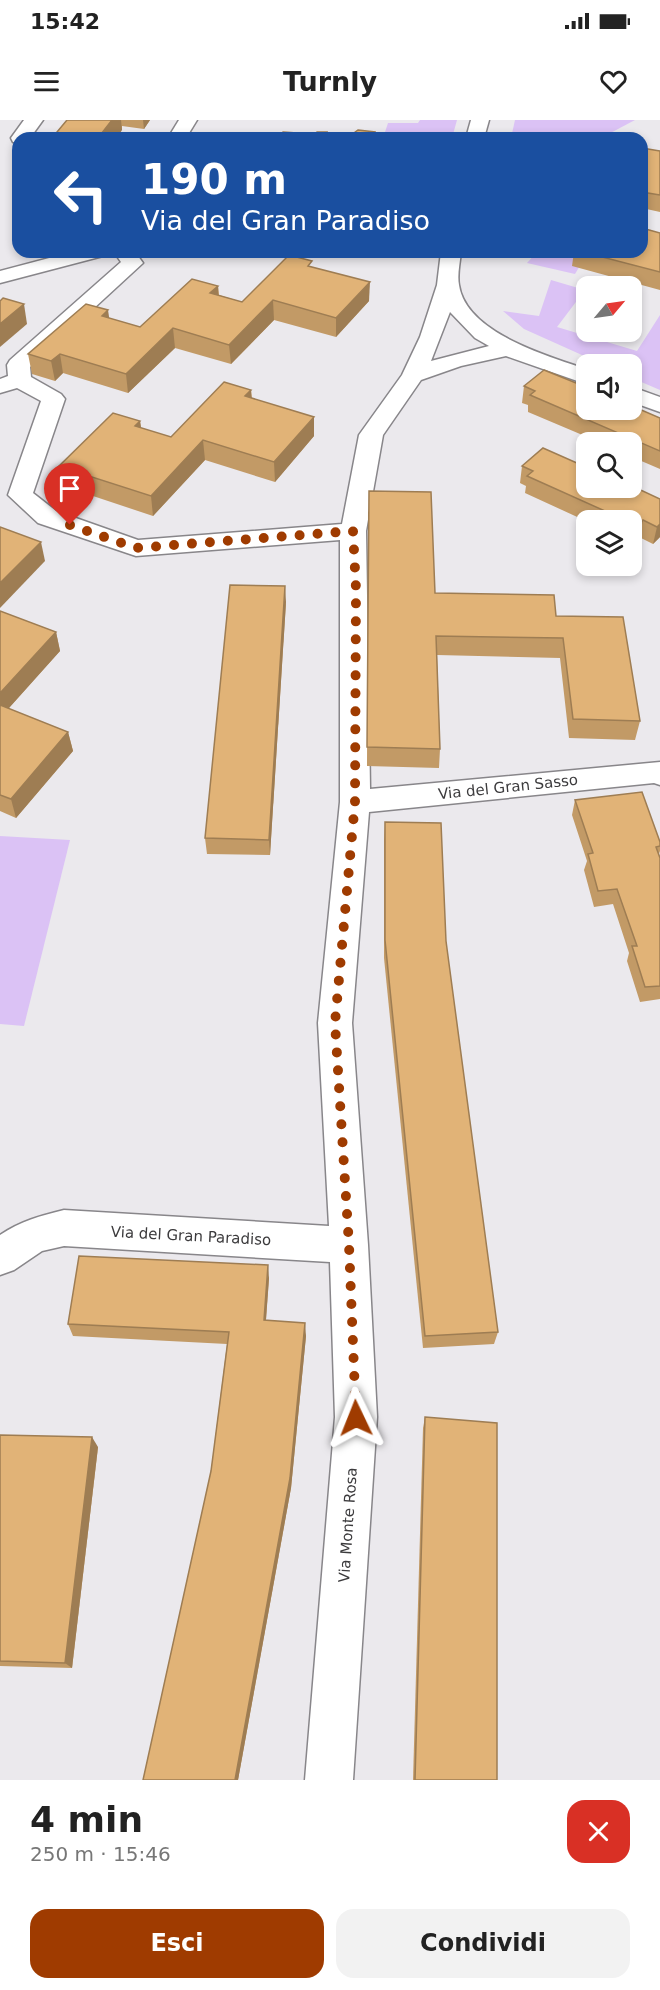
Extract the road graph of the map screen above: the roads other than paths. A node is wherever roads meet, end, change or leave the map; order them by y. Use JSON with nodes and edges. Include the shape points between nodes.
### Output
{"nodes":[{"id":1,"x":34,"y":120,"type":"edge"},
{"id":2,"x":25,"y":132,"type":"edge"},
{"id":3,"x":73,"y":258,"type":"edge"},
{"id":4,"x":129,"y":258,"type":"edge"},
{"id":5,"x":450,"y":258,"type":"edge"},
{"id":6,"x":0,"y":277,"type":"edge"},
{"id":7,"x":448,"y":285,"type":"junction"},
{"id":8,"x":508,"y":350,"type":"junction"},
{"id":9,"x":576,"y":374,"type":"edge"},
{"id":10,"x":413,"y":375,"type":"junction"},
{"id":11,"x":10,"y":382,"type":"edge"},
{"id":12,"x":642,"y":398,"type":"edge"},
{"id":13,"x":660,"y":405,"type":"edge"},
{"id":14,"x":353,"y":531,"type":"junction"},
{"id":15,"x":660,"y":774,"type":"edge"},
{"id":16,"x":355,"y":802,"type":"junction"},
{"id":17,"x":16,"y":1231,"type":"edge"},
{"id":18,"x":349,"y":1245,"type":"junction"},
{"id":19,"x":0,"y":1257,"type":"edge"},
{"id":20,"x":329,"y":1780,"type":"edge"}],
"edges":[{"from":1,"to":2,"type":"street"},
{"from":3,"to":6,"type":"street"},
{"from":4,"to":11,"type":"street","via":[[133,263],[18,365]]},
{"from":5,"to":7,"type":"street","name":"Via Monte Rosa"},
{"from":7,"to":8,"type":"street","via":[[458,308],[483,333]]},
{"from":7,"to":10,"type":"street","name":"Via Monte Rosa","via":[[431,337]]},
{"from":8,"to":9,"type":"street"},
{"from":8,"to":10,"type":"street","via":[[455,360]]},
{"from":10,"to":14,"type":"street","name":"Via Monte Rosa","via":[[371,435]]},
{"from":11,"to":14,"type":"street","via":[[53,399],[20,495],[47,517],[136,548]]},
{"from":12,"to":13,"type":"street"},
{"from":14,"to":16,"type":"street","name":"Via Monte Rosa"},
{"from":15,"to":16,"type":"street","name":"Via del Gran Sasso"},
{"from":16,"to":18,"type":"street","name":"Via Monte Rosa","via":[[335,1023]]},
{"from":17,"to":18,"type":"street","name":"Via del Gran Paradiso","via":[[64,1228]]},
{"from":17,"to":19,"type":"street","name":"Via del Gran Paradiso"},
{"from":18,"to":20,"type":"street","name":"Via Monte Rosa","via":[[356,1418]]}]}
